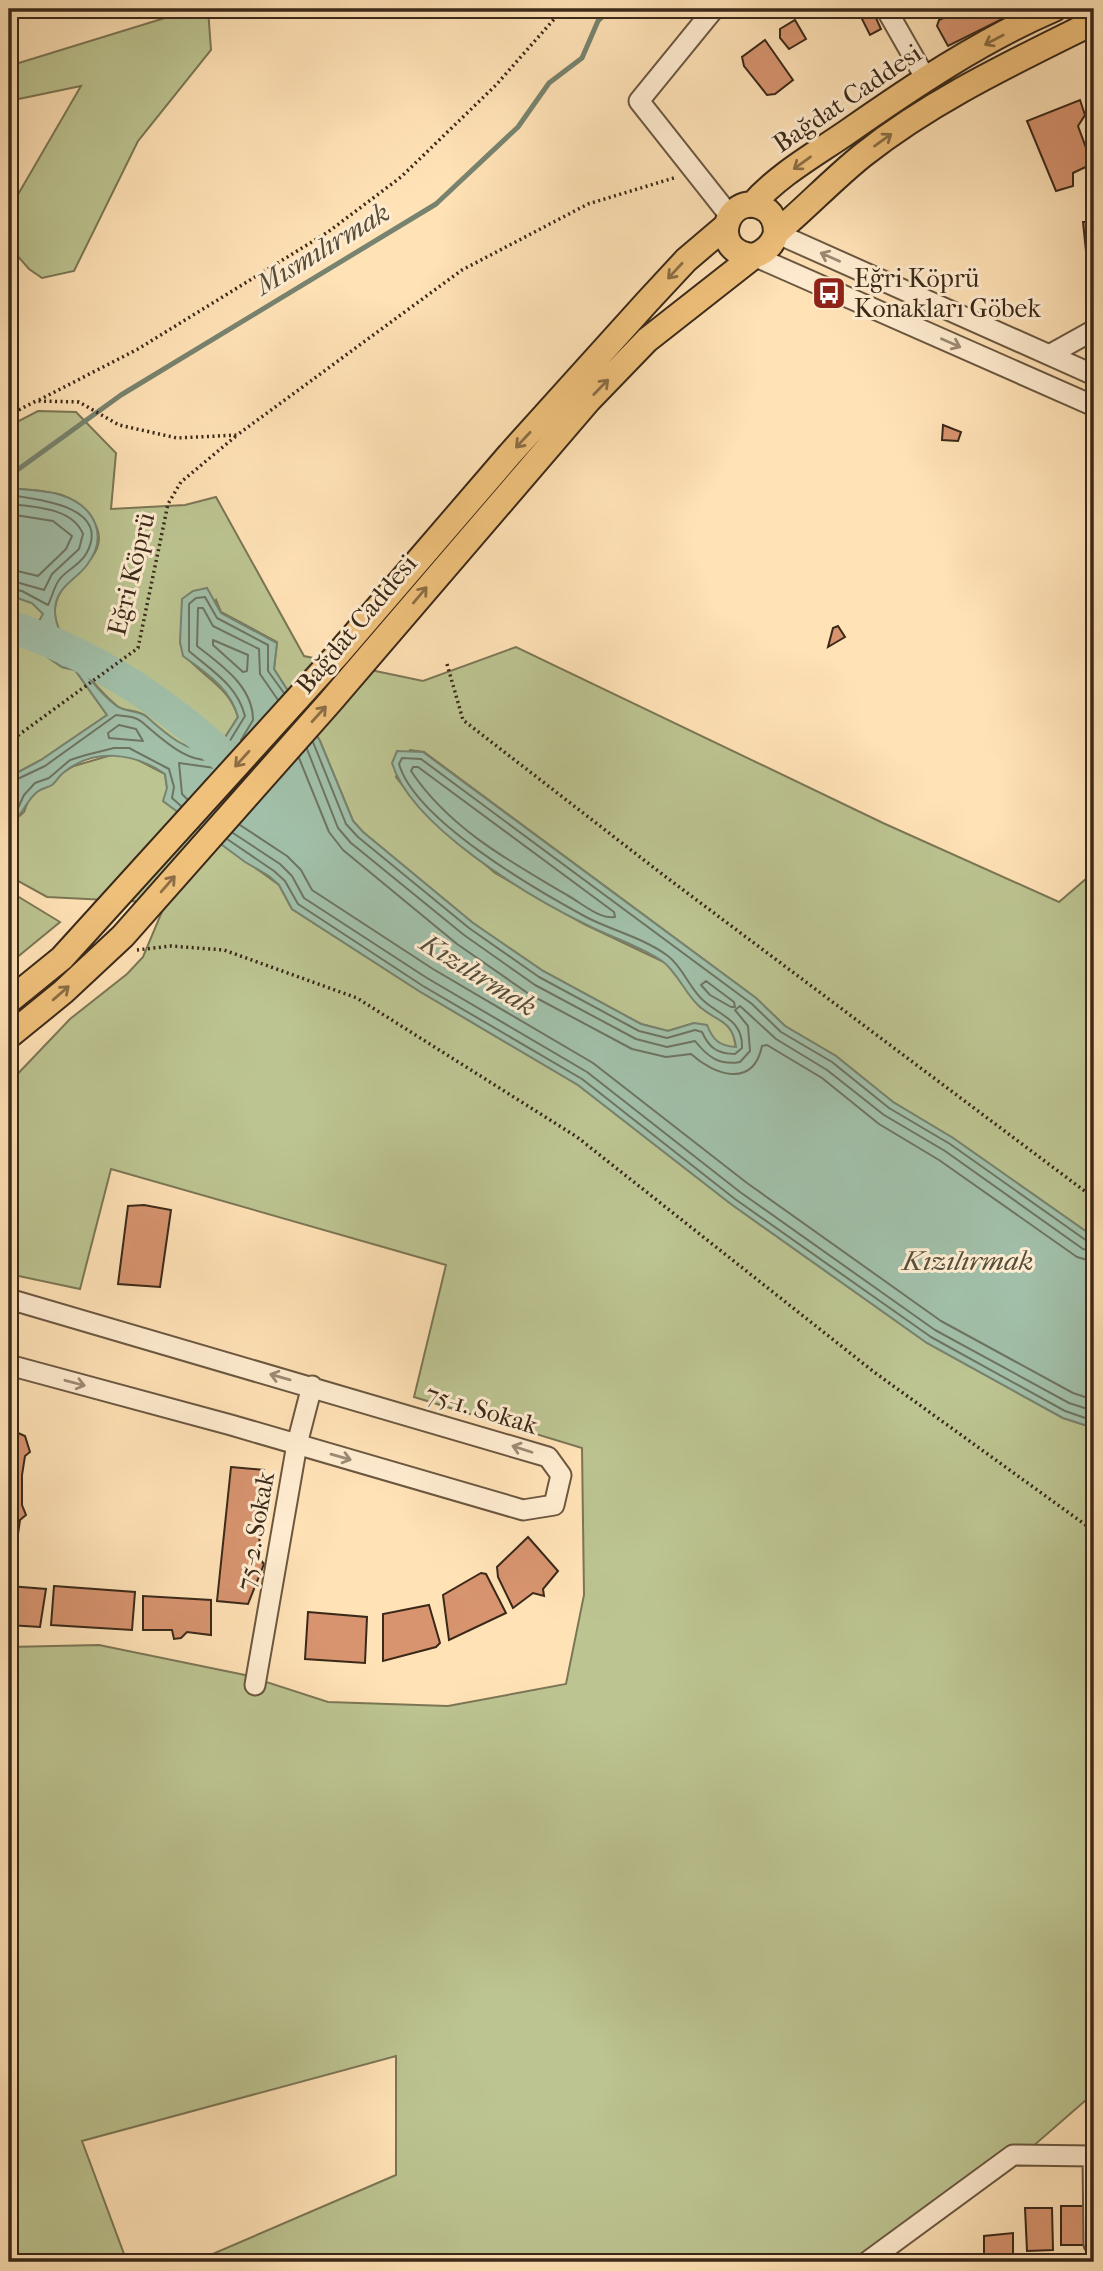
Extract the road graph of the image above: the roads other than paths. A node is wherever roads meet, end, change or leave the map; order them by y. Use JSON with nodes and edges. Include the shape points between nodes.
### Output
{"nodes":[{"id":1,"x":715,"y":9,"type":"edge"},
{"id":2,"x":886,"y":9,"type":"edge"},
{"id":3,"x":1054,"y":9,"type":"edge"},
{"id":4,"x":1094,"y":22,"type":"edge"},
{"id":5,"x":926,"y":79,"type":"junction"},
{"id":6,"x":736,"y":215,"type":"junction"},
{"id":7,"x":776,"y":233,"type":"junction"},
{"id":8,"x":754,"y":256,"type":"junction"},
{"id":9,"x":1094,"y":330,"type":"edge"},
{"id":10,"x":1049,"y":355,"type":"junction"},
{"id":11,"x":1094,"y":374,"type":"edge"},
{"id":12,"x":1094,"y":406,"type":"edge"},
{"id":13,"x":9,"y":1001,"type":"edge"},
{"id":14,"x":9,"y":1037,"type":"edge"},
{"id":15,"x":9,"y":1299,"type":"edge"},
{"id":16,"x":9,"y":1365,"type":"edge"},
{"id":17,"x":312,"y":1386,"type":"junction"},
{"id":18,"x":297,"y":1444,"type":"junction"},
{"id":19,"x":255,"y":1685,"type":"dead end"},
{"id":20,"x":1094,"y":2156,"type":"edge"},
{"id":21,"x":1094,"y":2245,"type":"edge"},
{"id":22,"x":871,"y":2262,"type":"edge"}],
"edges":[{"from":1,"to":6,"type":"street","via":[[639,100],[695,172]]},
{"from":2,"to":5,"type":"street"},
{"from":3,"to":5,"type":"main road","name":"Bağdat Caddesi","one_way":true},
{"from":7,"to":4,"type":"main road","name":"Bağdat Caddesi","one_way":true,"via":[[862,156],[909,121],[1007,63]]},
{"from":5,"to":6,"type":"main road","name":"Bağdat Caddesi","one_way":true,"via":[[808,159]]},
{"from":6,"to":7,"type":"main road","via":[[760,206],[773,217]]},
{"from":6,"to":8,"type":"main road","via":[[727,240],[738,253]]},
{"from":6,"to":13,"type":"main road","name":"Bağdat Caddesi","one_way":true,"via":[[647,302],[338,654],[62,958]]},
{"from":7,"to":8,"type":"main road","name":"Bağdat Caddesi","via":[[774,241]]},
{"from":10,"to":7,"type":"street","one_way":true},
{"from":8,"to":12,"type":"street","one_way":true},
{"from":14,"to":8,"type":"main road","name":"Bağdat Caddesi","one_way":true,"via":[[123,936],[562,431],[647,340]]},
{"from":9,"to":10,"type":"street"},
{"from":10,"to":11,"type":"street"},
{"from":17,"to":15,"type":"street","name":"75-1. Sokak","one_way":true},
{"from":16,"to":18,"type":"street","name":"75-1. Sokak","one_way":true},
{"from":17,"to":18,"type":"street","name":"75-2. Sokak"},
{"from":18,"to":17,"type":"street","name":"75-1. Sokak","one_way":true,"via":[[523,1510],[554,1504],[561,1475],[548,1457]]},
{"from":18,"to":19,"type":"street","name":"75-2. Sokak"},
{"from":20,"to":21,"type":"street"},
{"from":20,"to":22,"type":"street","via":[[1013,2155]]}]}
